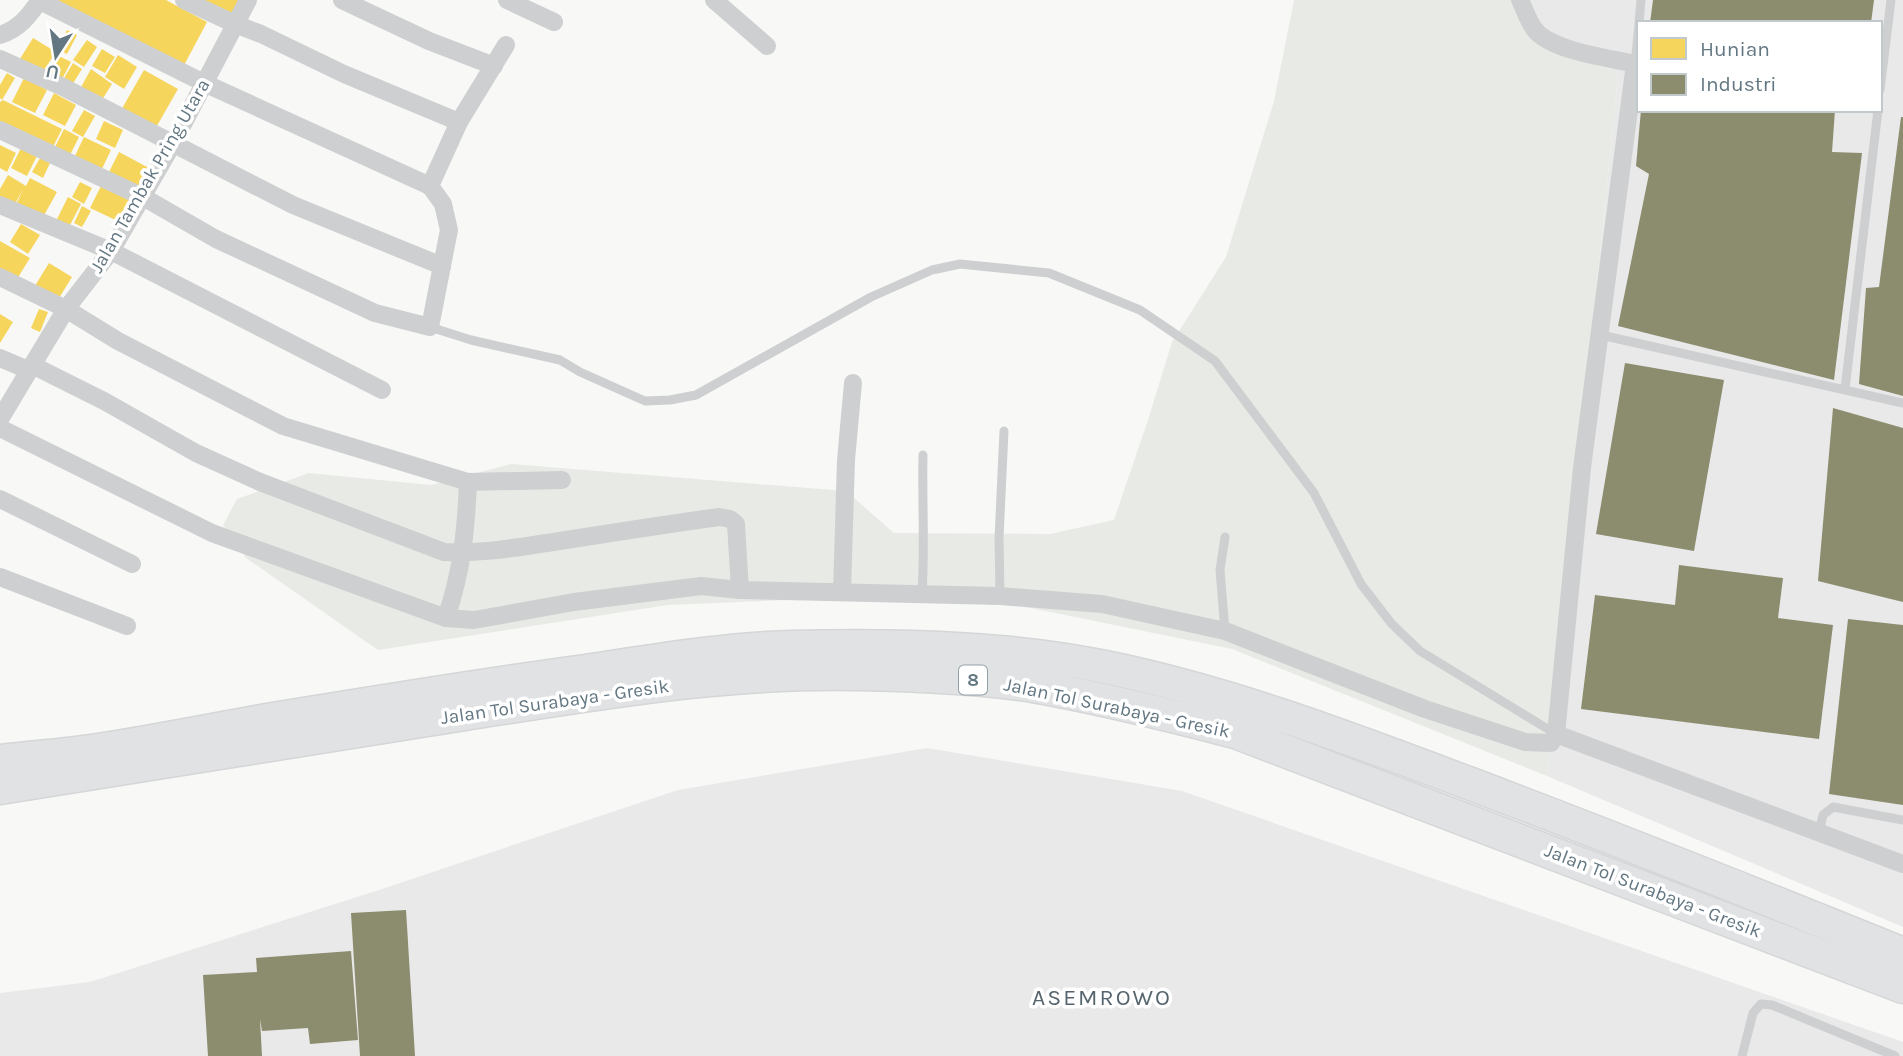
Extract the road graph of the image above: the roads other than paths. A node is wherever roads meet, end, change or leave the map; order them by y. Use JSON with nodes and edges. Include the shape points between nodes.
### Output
{"nodes":[{"id":1,"x":39,"y":0,"type":"edge"},
{"id":2,"x":184,"y":0,"type":"edge"},
{"id":3,"x":248,"y":0,"type":"edge"},
{"id":4,"x":342,"y":0,"type":"edge"},
{"id":5,"x":507,"y":0,"type":"edge"},
{"id":6,"x":713,"y":0,"type":"edge"},
{"id":7,"x":1520,"y":0,"type":"edge"},
{"id":8,"x":1641,"y":0,"type":"edge"},
{"id":9,"x":1891,"y":0,"type":"edge"},
{"id":10,"x":1639,"y":21,"type":"edge"},
{"id":11,"x":554,"y":22,"type":"dead end"},
{"id":12,"x":234,"y":24,"type":"junction"},
{"id":13,"x":0,"y":35,"type":"edge"},
{"id":14,"x":506,"y":44,"type":"dead end"},
{"id":15,"x":1637,"y":44,"type":"edge"},
{"id":16,"x":767,"y":46,"type":"dead end"},
{"id":17,"x":0,"y":59,"type":"edge"},
{"id":18,"x":1635,"y":64,"type":"junction"},
{"id":19,"x":494,"y":66,"type":"junction"},
{"id":20,"x":1882,"y":74,"type":"edge"},
{"id":21,"x":204,"y":83,"type":"junction"},
{"id":22,"x":1878,"y":112,"type":"edge"},
{"id":23,"x":459,"y":122,"type":"junction"},
{"id":24,"x":0,"y":131,"type":"edge"},
{"id":25,"x":172,"y":145,"type":"junction"},
{"id":26,"x":430,"y":186,"type":"junction"},
{"id":27,"x":143,"y":197,"type":"junction"},
{"id":28,"x":0,"y":205,"type":"edge"},
{"id":29,"x":111,"y":251,"type":"junction"},
{"id":30,"x":442,"y":266,"type":"junction"},
{"id":31,"x":0,"y":277,"type":"edge"},
{"id":32,"x":66,"y":309,"type":"junction"},
{"id":33,"x":430,"y":327,"type":"junction"},
{"id":34,"x":1601,"y":335,"type":"junction"},
{"id":35,"x":0,"y":358,"type":"edge"},
{"id":36,"x":30,"y":368,"type":"junction"},
{"id":37,"x":853,"y":383,"type":"dead end"},
{"id":38,"x":1845,"y":389,"type":"junction"},
{"id":39,"x":382,"y":390,"type":"dead end"},
{"id":40,"x":1903,"y":403,"type":"edge"},
{"id":41,"x":0,"y":419,"type":"edge"},
{"id":42,"x":0,"y":428,"type":"edge"},
{"id":43,"x":1004,"y":431,"type":"dead end"},
{"id":44,"x":923,"y":455,"type":"dead end"},
{"id":45,"x":562,"y":480,"type":"dead end"},
{"id":46,"x":468,"y":482,"type":"junction"},
{"id":47,"x":0,"y":499,"type":"edge"},
{"id":48,"x":1225,"y":537,"type":"dead end"},
{"id":49,"x":463,"y":553,"type":"junction"},
{"id":50,"x":132,"y":564,"type":"dead end"},
{"id":51,"x":0,"y":577,"type":"edge"},
{"id":52,"x":740,"y":590,"type":"junction"},
{"id":53,"x":842,"y":592,"type":"junction"},
{"id":54,"x":922,"y":594,"type":"junction"},
{"id":55,"x":1000,"y":596,"type":"junction"},
{"id":56,"x":446,"y":618,"type":"junction"},
{"id":57,"x":127,"y":626,"type":"dead end"},
{"id":58,"x":1225,"y":631,"type":"junction"},
{"id":59,"x":1556,"y":734,"type":"junction"},
{"id":60,"x":0,"y":761,"type":"edge"},
{"id":61,"x":0,"y":788,"type":"edge"},
{"id":62,"x":1903,"y":820,"type":"edge"},
{"id":63,"x":1819,"y":832,"type":"junction"},
{"id":64,"x":1903,"y":864,"type":"edge"},
{"id":65,"x":1903,"y":954,"type":"edge"},
{"id":66,"x":1903,"y":986,"type":"edge"},
{"id":67,"x":1742,"y":1056,"type":"edge"},
{"id":68,"x":1895,"y":1056,"type":"edge"}],
"edges":[{"from":1,"to":13,"type":"street","via":[[20,25]]},
{"from":1,"to":21,"type":"street"},
{"from":2,"to":12,"type":"street"},
{"from":3,"to":12,"type":"street","name":"Jalan Tambak Pring Utara"},
{"from":4,"to":19,"type":"street"},
{"from":5,"to":11,"type":"street"},
{"from":6,"to":16,"type":"street"},
{"from":7,"to":18,"type":"street","via":[[1544,38]]},
{"from":8,"to":10,"type":"lane"},
{"from":9,"to":20,"type":"lane"},
{"from":12,"to":21,"type":"street","name":"Jalan Tambak Pring Utara"},
{"from":12,"to":23,"type":"street"},
{"from":14,"to":19,"type":"street"},
{"from":15,"to":18,"type":"lane"},
{"from":17,"to":25,"type":"street"},
{"from":18,"to":34,"type":"street"},
{"from":19,"to":23,"type":"street"},
{"from":21,"to":25,"type":"street","name":"Jalan Tambak Pring Utara"},
{"from":21,"to":26,"type":"street"},
{"from":22,"to":38,"type":"lane"},
{"from":23,"to":26,"type":"street"},
{"from":24,"to":27,"type":"street"},
{"from":25,"to":27,"type":"street","name":"Jalan Tambak Pring Utara"},
{"from":25,"to":30,"type":"street","via":[[293,205]]},
{"from":26,"to":30,"type":"street","via":[[443,204],[449,230]]},
{"from":27,"to":29,"type":"street","name":"Jalan Tambak Pring Utara"},
{"from":27,"to":33,"type":"street","via":[[216,239],[375,313]]},
{"from":28,"to":29,"type":"street"},
{"from":29,"to":32,"type":"street","name":"Jalan Tambak Pring Utara"},
{"from":29,"to":39,"type":"street"},
{"from":30,"to":33,"type":"street"},
{"from":31,"to":32,"type":"street"},
{"from":32,"to":36,"type":"street","name":"Jalan Tambak Pring Utara"},
{"from":32,"to":46,"type":"street","via":[[283,426]]},
{"from":33,"to":59,"type":"lane","via":[[560,360],[645,401],[670,400],[708,390],[871,297],[932,270],[960,264],[1049,273],[1140,310],[1214,361],[1314,493],[1361,584],[1391,623],[1420,651]]},
{"from":34,"to":38,"type":"lane"},
{"from":34,"to":59,"type":"street"},
{"from":35,"to":36,"type":"street"},
{"from":36,"to":41,"type":"street","name":"Jalan Tambak Pring Utara"},
{"from":36,"to":49,"type":"street","via":[[260,482],[444,552]]},
{"from":37,"to":53,"type":"street"},
{"from":38,"to":40,"type":"lane"},
{"from":42,"to":56,"type":"street","via":[[212,533]]},
{"from":43,"to":55,"type":"lane"},
{"from":44,"to":54,"type":"lane"},
{"from":45,"to":46,"type":"street"},
{"from":46,"to":49,"type":"street"},
{"from":47,"to":50,"type":"street"},
{"from":48,"to":58,"type":"lane","via":[[1220,570]]},
{"from":49,"to":52,"type":"street","via":[[719,517],[736,524]]},
{"from":49,"to":56,"type":"street"},
{"from":51,"to":57,"type":"street"},
{"from":52,"to":53,"type":"street"},
{"from":52,"to":56,"type":"street","via":[[701,586],[474,620]]},
{"from":53,"to":54,"type":"street"},
{"from":54,"to":55,"type":"street"},
{"from":55,"to":58,"type":"street","via":[[1102,604]]},
{"from":58,"to":59,"type":"street","via":[[1425,709],[1525,742],[1551,743]]},
{"from":59,"to":63,"type":"street"},
{"from":60,"to":65,"type":"highway","name":"Jalan Tol Surabaya - Gresik","number":"8","via":[[96,751],[536,677],[715,652],[857,647],[1029,654],[1116,670],[1260,707],[1656,854]]},
{"from":61,"to":66,"type":"highway","name":"Jalan Tol Surabaya - Gresik","number":"8","via":[[692,682],[855,674],[1025,685],[1235,732]]},
{"from":62,"to":63,"type":"lane","via":[[1833,807],[1823,815]]},
{"from":63,"to":64,"type":"street"},
{"from":67,"to":68,"type":"lane","via":[[1753,1013],[1761,1004]]}]}
